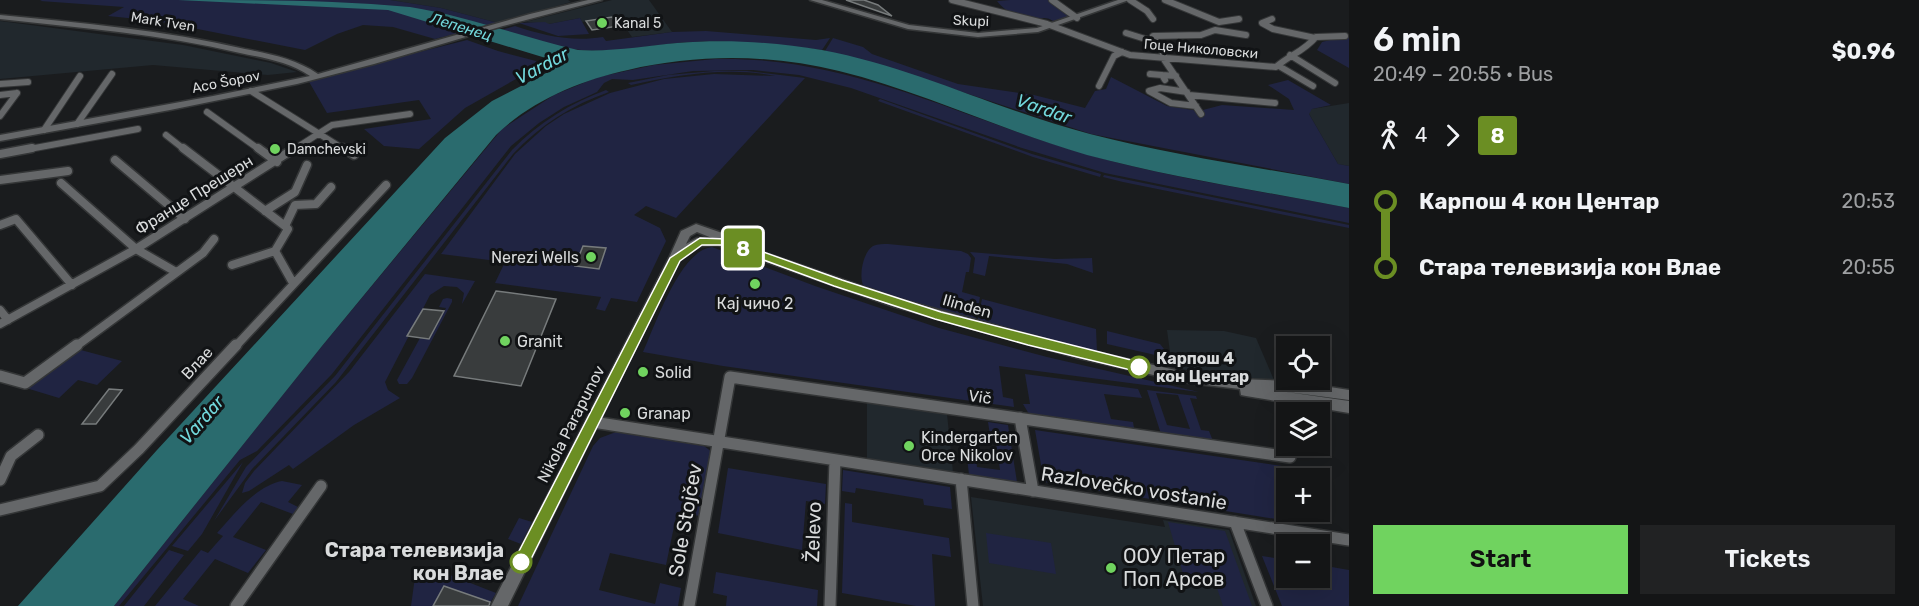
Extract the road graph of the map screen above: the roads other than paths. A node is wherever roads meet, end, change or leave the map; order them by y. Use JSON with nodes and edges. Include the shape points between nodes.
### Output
{"nodes":[{"id":1,"x":598,"y":0,"type":"edge"},
{"id":2,"x":814,"y":0,"type":"edge"},
{"id":3,"x":952,"y":0,"type":"edge"},
{"id":4,"x":1052,"y":0,"type":"edge"},
{"id":5,"x":1125,"y":0,"type":"edge"},
{"id":6,"x":1130,"y":0,"type":"edge"},
{"id":7,"x":1166,"y":0,"type":"edge"},
{"id":8,"x":583,"y":1,"type":"edge"},
{"id":9,"x":995,"y":1,"type":"edge"},
{"id":10,"x":1003,"y":12,"type":"junction"},
{"id":11,"x":0,"y":17,"type":"edge"},
{"id":12,"x":1075,"y":19,"type":"junction"},
{"id":13,"x":1153,"y":19,"type":"dead end"},
{"id":14,"x":1272,"y":19,"type":"dead end"},
{"id":15,"x":1230,"y":20,"type":"dead end"},
{"id":16,"x":1035,"y":22,"type":"junction"},
{"id":17,"x":1049,"y":27,"type":"junction"},
{"id":18,"x":1126,"y":33,"type":"dead end"},
{"id":19,"x":1199,"y":35,"type":"junction"},
{"id":20,"x":1246,"y":35,"type":"dead end"},
{"id":21,"x":1345,"y":36,"type":"dead end"},
{"id":22,"x":1315,"y":38,"type":"junction"},
{"id":23,"x":1216,"y":39,"type":"dead end"},
{"id":24,"x":1155,"y":42,"type":"junction"},
{"id":25,"x":1122,"y":52,"type":"junction"},
{"id":26,"x":1290,"y":56,"type":"junction"},
{"id":27,"x":1163,"y":66,"type":"junction"},
{"id":28,"x":1279,"y":66,"type":"junction"},
{"id":29,"x":112,"y":74,"type":"dead end"},
{"id":30,"x":1150,"y":74,"type":"dead end"},
{"id":31,"x":80,"y":76,"type":"dead end"},
{"id":32,"x":316,"y":76,"type":"junction"},
{"id":33,"x":1176,"y":76,"type":"junction"},
{"id":34,"x":28,"y":82,"type":"dead end"},
{"id":35,"x":1335,"y":83,"type":"dead end"},
{"id":36,"x":0,"y":84,"type":"edge"},
{"id":37,"x":1099,"y":86,"type":"dead end"},
{"id":38,"x":1313,"y":86,"type":"dead end"},
{"id":39,"x":251,"y":91,"type":"junction"},
{"id":40,"x":1188,"y":94,"type":"junction"},
{"id":41,"x":0,"y":95,"type":"edge"},
{"id":42,"x":1275,"y":103,"type":"dead end"},
{"id":43,"x":1196,"y":106,"type":"junction"},
{"id":44,"x":207,"y":112,"type":"dead end"},
{"id":45,"x":410,"y":114,"type":"dead end"},
{"id":46,"x":1201,"y":114,"type":"dead end"},
{"id":47,"x":0,"y":116,"type":"edge"},
{"id":48,"x":77,"y":124,"type":"junction"},
{"id":49,"x":138,"y":129,"type":"dead end"},
{"id":50,"x":44,"y":130,"type":"junction"},
{"id":51,"x":317,"y":134,"type":"junction"},
{"id":52,"x":166,"y":135,"type":"dead end"},
{"id":53,"x":0,"y":138,"type":"edge"},
{"id":54,"x":0,"y":154,"type":"edge"},
{"id":55,"x":354,"y":155,"type":"dead end"},
{"id":56,"x":115,"y":160,"type":"dead end"},
{"id":57,"x":277,"y":162,"type":"junction"},
{"id":58,"x":308,"y":165,"type":"dead end"},
{"id":59,"x":68,"y":171,"type":"dead end"},
{"id":60,"x":0,"y":180,"type":"edge"},
{"id":61,"x":61,"y":183,"type":"dead end"},
{"id":62,"x":386,"y":185,"type":"dead end"},
{"id":63,"x":331,"y":187,"type":"dead end"},
{"id":64,"x":234,"y":188,"type":"junction"},
{"id":65,"x":265,"y":211,"type":"junction"},
{"id":66,"x":185,"y":219,"type":"junction"},
{"id":67,"x":0,"y":225,"type":"edge"},
{"id":68,"x":285,"y":226,"type":"junction"},
{"id":69,"x":214,"y":239,"type":"dead end"},
{"id":70,"x":136,"y":249,"type":"junction"},
{"id":71,"x":275,"y":251,"type":"junction"},
{"id":72,"x":675,"y":258,"type":"joint"},
{"id":73,"x":232,"y":264,"type":"dead end"},
{"id":74,"x":176,"y":272,"type":"junction"},
{"id":75,"x":293,"y":284,"type":"junction"},
{"id":76,"x":72,"y":285,"type":"junction"},
{"id":77,"x":0,"y":310,"type":"edge"},
{"id":78,"x":4,"y":322,"type":"edge"},
{"id":79,"x":0,"y":376,"type":"edge"},
{"id":80,"x":1189,"y":378,"type":"junction"},
{"id":81,"x":1349,"y":395,"type":"edge"},
{"id":82,"x":1349,"y":407,"type":"edge"},
{"id":83,"x":1020,"y":418,"type":"junction"},
{"id":84,"x":593,"y":422,"type":"junction"},
{"id":85,"x":38,"y":435,"type":"dead end"},
{"id":86,"x":719,"y":441,"type":"junction"},
{"id":87,"x":1290,"y":457,"type":"dead end"},
{"id":88,"x":835,"y":460,"type":"junction"},
{"id":89,"x":961,"y":479,"type":"junction"},
{"id":90,"x":0,"y":480,"type":"edge"},
{"id":91,"x":321,"y":486,"type":"dead end"},
{"id":92,"x":1033,"y":490,"type":"junction"},
{"id":93,"x":0,"y":510,"type":"edge"},
{"id":94,"x":1235,"y":522,"type":"junction"},
{"id":95,"x":1349,"y":540,"type":"edge"},
{"id":96,"x":236,"y":606,"type":"edge"},
{"id":97,"x":499,"y":606,"type":"edge"},
{"id":98,"x":689,"y":606,"type":"edge"},
{"id":99,"x":830,"y":606,"type":"edge"},
{"id":100,"x":973,"y":606,"type":"edge"},
{"id":101,"x":1266,"y":606,"type":"edge"}],
"edges":[{"from":1,"to":8,"type":"street"},
{"from":2,"to":17,"type":"street","name":"Skupi","via":[[897,25],[941,33],[988,35]]},
{"from":3,"to":10,"type":"street"},
{"from":4,"to":12,"type":"street"},
{"from":5,"to":12,"type":"street","name":"Skupi"},
{"from":6,"to":13,"type":"street"},
{"from":7,"to":15,"type":"street"},
{"from":8,"to":32,"type":"street","name":"Aco Šopov"},
{"from":9,"to":10,"type":"street"},
{"from":10,"to":16,"type":"street"},
{"from":11,"to":32,"type":"street","name":"Mark Tven","via":[[210,44],[299,66]]},
{"from":12,"to":16,"type":"street"},
{"from":12,"to":17,"type":"street","name":"Skupi"},
{"from":14,"to":22,"type":"street","via":[[1262,23]]},
{"from":16,"to":17,"type":"street"},
{"from":17,"to":25,"type":"street","name":"Гоце Николовски"},
{"from":18,"to":24,"type":"street"},
{"from":19,"to":20,"type":"street","via":[[1216,30]]},
{"from":19,"to":23,"type":"street"},
{"from":19,"to":24,"type":"street","via":[[1155,35]]},
{"from":21,"to":22,"type":"street"},
{"from":22,"to":26,"type":"street","name":"Гоце Николовски","via":[[1306,49]]},
{"from":24,"to":27,"type":"street"},
{"from":25,"to":27,"type":"street","name":"Гоце Николовски"},
{"from":25,"to":37,"type":"street","via":[[1114,56]]},
{"from":26,"to":28,"type":"street","name":"Гоце Николовски"},
{"from":26,"to":35,"type":"street"},
{"from":27,"to":28,"type":"street","name":"Гоце Николовски"},
{"from":27,"to":30,"type":"street"},
{"from":27,"to":33,"type":"street"},
{"from":27,"to":33,"type":"street"},
{"from":28,"to":38,"type":"street","name":"Гоце Николовски"},
{"from":29,"to":48,"type":"street"},
{"from":31,"to":50,"type":"street"},
{"from":32,"to":39,"type":"street","name":"Aco Šopov"},
{"from":33,"to":40,"type":"street"},
{"from":34,"to":36,"type":"street"},
{"from":39,"to":48,"type":"street","name":"Aco Šopov"},
{"from":39,"to":51,"type":"street"},
{"from":40,"to":42,"type":"street"},
{"from":40,"to":43,"type":"street"},
{"from":40,"to":43,"type":"street","via":[[1161,88],[1149,91],[1171,103]]},
{"from":41,"to":47,"type":"street","via":[[17,93]]},
{"from":43,"to":46,"type":"street"},
{"from":44,"to":57,"type":"street"},
{"from":45,"to":51,"type":"street","name":"Францe Прешерн","via":[[332,125]]},
{"from":48,"to":50,"type":"street","name":"Aco Šopov"},
{"from":49,"to":54,"type":"street"},
{"from":50,"to":53,"type":"street","name":"Aco Šopov"},
{"from":51,"to":55,"type":"street"},
{"from":51,"to":57,"type":"street","name":"Францe Прешерн"},
{"from":52,"to":64,"type":"street"},
{"from":56,"to":66,"type":"street"},
{"from":57,"to":64,"type":"street","name":"Францe Прешерн"},
{"from":58,"to":65,"type":"street","via":[[295,192]]},
{"from":59,"to":60,"type":"street"},
{"from":61,"to":70,"type":"street"},
{"from":62,"to":75,"type":"street","name":"Влае"},
{"from":63,"to":68,"type":"street","via":[[316,204],[295,205]]},
{"from":64,"to":65,"type":"street"},
{"from":64,"to":66,"type":"street","name":"Францe Прешерн"},
{"from":65,"to":68,"type":"street"},
{"from":66,"to":70,"type":"street","name":"Францe Прешерн"},
{"from":67,"to":76,"type":"street","via":[[16,219]]},
{"from":68,"to":71,"type":"street","via":[[288,230]]},
{"from":69,"to":74,"type":"street","via":[[203,253]]},
{"from":70,"to":74,"type":"street"},
{"from":70,"to":76,"type":"street","name":"Францe Прешерн"},
{"from":71,"to":73,"type":"street"},
{"from":71,"to":75,"type":"street"},
{"from":72,"to":80,"type":"street","name":"Ilinden","via":[[704,240],[724,242],[948,319]]},
{"from":72,"to":84,"type":"street","name":"Nikola Parapunov"},
{"from":74,"to":79,"type":"street","via":[[25,383]]},
{"from":75,"to":93,"type":"street","name":"Влае","via":[[100,486]]},
{"from":76,"to":78,"type":"street","name":"Францe Прешерн"},
{"from":77,"to":78,"type":"street"},
{"from":80,"to":81,"type":"street","name":"Ilinden"},
{"from":80,"to":82,"type":"street","name":"Ilinden"},
{"from":83,"to":86,"type":"street","name":"Vič","via":[[730,377]]},
{"from":83,"to":87,"type":"street","name":"Vič"},
{"from":83,"to":92,"type":"street"},
{"from":84,"to":86,"type":"street","name":"Razlovečko vostanie"},
{"from":84,"to":97,"type":"street","name":"Nikola Parapunov"},
{"from":85,"to":90,"type":"street","via":[[11,456]]},
{"from":86,"to":88,"type":"street","name":"Razlovečko vostanie"},
{"from":86,"to":98,"type":"street","name":"Sole Stojčev"},
{"from":88,"to":89,"type":"street","name":"Razlovečko vostanie"},
{"from":88,"to":99,"type":"street","name":"Želevo"},
{"from":89,"to":92,"type":"street","name":"Razlovečko vostanie"},
{"from":89,"to":100,"type":"street"},
{"from":91,"to":96,"type":"street"},
{"from":92,"to":94,"type":"street","name":"Razlovečko vostanie"},
{"from":94,"to":95,"type":"street","name":"Razlovečko vostanie"},
{"from":94,"to":101,"type":"street"}]}
